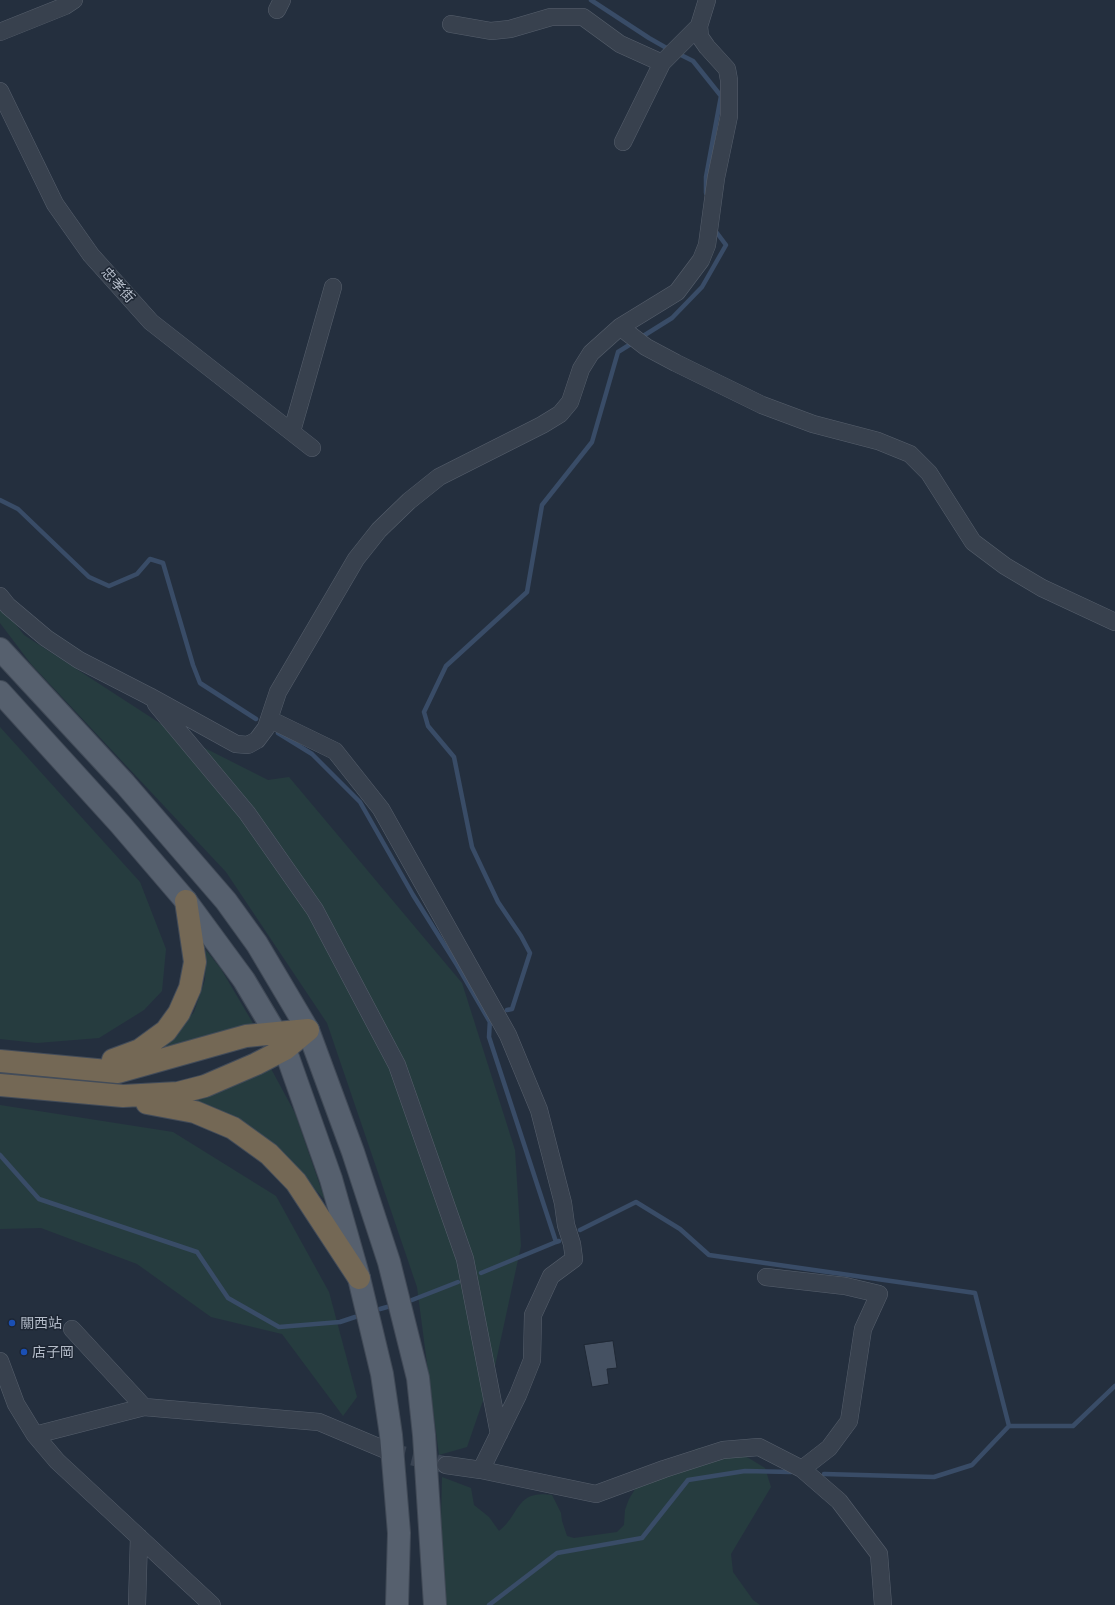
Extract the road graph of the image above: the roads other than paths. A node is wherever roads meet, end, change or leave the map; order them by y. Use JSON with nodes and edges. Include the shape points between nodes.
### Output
{"nodes":[{"id":1,"x":74,"y":0,"type":"edge"},
{"id":2,"x":707,"y":0,"type":"edge"},
{"id":3,"x":451,"y":24,"type":"dead end"},
{"id":4,"x":699,"y":26,"type":"junction"},
{"id":5,"x":0,"y":32,"type":"edge"},
{"id":6,"x":662,"y":63,"type":"junction"},
{"id":7,"x":0,"y":91,"type":"edge"},
{"id":8,"x":623,"y":142,"type":"dead end"},
{"id":9,"x":333,"y":287,"type":"dead end"},
{"id":10,"x":624,"y":330,"type":"junction"},
{"id":11,"x":292,"y":432,"type":"junction"},
{"id":12,"x":312,"y":448,"type":"dead end"},
{"id":13,"x":0,"y":596,"type":"edge"},
{"id":14,"x":1115,"y":622,"type":"edge"},
{"id":15,"x":0,"y":649,"type":"edge"},
{"id":16,"x":0,"y":692,"type":"edge"},
{"id":17,"x":149,"y":696,"type":"junction"},
{"id":18,"x":269,"y":719,"type":"junction"},
{"id":19,"x":186,"y":901,"type":"junction"},
{"id":20,"x":308,"y":1030,"type":"junction"},
{"id":21,"x":280,"y":1041,"type":"junction"},
{"id":22,"x":0,"y":1061,"type":"edge"},
{"id":23,"x":83,"y":1070,"type":"junction"},
{"id":24,"x":0,"y":1086,"type":"edge"},
{"id":25,"x":123,"y":1096,"type":"junction"},
{"id":26,"x":766,"y":1277,"type":"dead end"},
{"id":27,"x":359,"y":1278,"type":"junction"},
{"id":28,"x":72,"y":1329,"type":"dead end"},
{"id":29,"x":0,"y":1361,"type":"edge"},
{"id":30,"x":144,"y":1407,"type":"junction"},
{"id":31,"x":499,"y":1434,"type":"junction"},
{"id":32,"x":35,"y":1435,"type":"junction"},
{"id":33,"x":388,"y":1451,"type":"tunnel mouth"},
{"id":34,"x":446,"y":1465,"type":"tunnel mouth"},
{"id":35,"x":802,"y":1469,"type":"junction"},
{"id":36,"x":481,"y":1470,"type":"junction"},
{"id":37,"x":140,"y":1537,"type":"junction"},
{"id":38,"x":137,"y":1605,"type":"edge"},
{"id":39,"x":212,"y":1605,"type":"edge"},
{"id":40,"x":397,"y":1605,"type":"edge"},
{"id":41,"x":435,"y":1605,"type":"edge"},
{"id":42,"x":883,"y":1605,"type":"edge"}],
"edges":[{"from":1,"to":5,"type":"street"},
{"from":2,"to":4,"type":"street"},
{"from":3,"to":6,"type":"street","via":[[491,31],[510,29],[552,17],[583,17],[620,44]]},
{"from":4,"to":6,"type":"street"},
{"from":4,"to":10,"type":"street","via":[[700,37],[727,69],[729,80],[729,116],[716,178],[707,245],[701,260],[677,292]]},
{"from":6,"to":8,"type":"street"},
{"from":7,"to":11,"type":"street","name":"忠孝街","via":[[55,204],[91,255],[151,322]]},
{"from":9,"to":11,"type":"street"},
{"from":10,"to":14,"type":"street","via":[[646,347],[676,364],[762,405],[813,424],[878,441],[910,454],[928,474],[973,542],[1005,566],[1042,588]]},
{"from":10,"to":18,"type":"street","via":[[590,354],[570,402],[560,414],[439,477],[379,530],[356,559],[278,692]]},
{"from":11,"to":12,"type":"street","name":"忠孝街"},
{"from":13,"to":17,"type":"street","via":[[46,638],[79,660]]},
{"from":15,"to":20,"type":"main road","via":[[120,779],[226,901],[257,944]]},
{"from":16,"to":19,"type":"main road"},
{"from":17,"to":18,"type":"street","via":[[236,744],[248,745],[257,740]]},
{"from":17,"to":31,"type":"street","via":[[246,813],[315,910],[397,1065],[465,1259]]},
{"from":18,"to":31,"type":"street","via":[[334,751],[381,808],[508,1035],[539,1110],[564,1203],[574,1259],[551,1276],[533,1315],[532,1360]]},
{"from":19,"to":21,"type":"main road","via":[[244,980]]},
{"from":19,"to":23,"type":"highway","via":[[195,962],[190,988],[179,1013],[166,1031],[140,1050]]},
{"from":20,"to":21,"type":"highway"},
{"from":20,"to":41,"type":"main road","via":[[389,1262],[418,1378]]},
{"from":21,"to":23,"type":"highway","via":[[246,1036],[118,1072]]},
{"from":21,"to":25,"type":"highway","via":[[256,1064],[205,1086],[178,1093]]},
{"from":21,"to":27,"type":"main road","via":[[331,1179]]},
{"from":22,"to":23,"type":"highway"},
{"from":24,"to":25,"type":"highway"},
{"from":25,"to":27,"type":"highway","via":[[195,1112],[233,1128],[269,1154],[296,1182]]},
{"from":26,"to":35,"type":"street","via":[[845,1286],[879,1294],[863,1329],[849,1421],[829,1448]]},
{"from":27,"to":40,"type":"main road","via":[[382,1374],[391,1435],[399,1532]]},
{"from":28,"to":30,"type":"street"},
{"from":29,"to":32,"type":"street","via":[[16,1404]]},
{"from":30,"to":32,"type":"street"},
{"from":30,"to":33,"type":"street","via":[[319,1422]]},
{"from":31,"to":36,"type":"street"},
{"from":32,"to":37,"type":"street","via":[[57,1461]]},
{"from":34,"to":36,"type":"street"},
{"from":35,"to":36,"type":"street","via":[[759,1447],[722,1450],[596,1494]]},
{"from":35,"to":42,"type":"street","via":[[839,1501],[879,1554]]},
{"from":37,"to":38,"type":"street"},
{"from":37,"to":39,"type":"street"}]}
